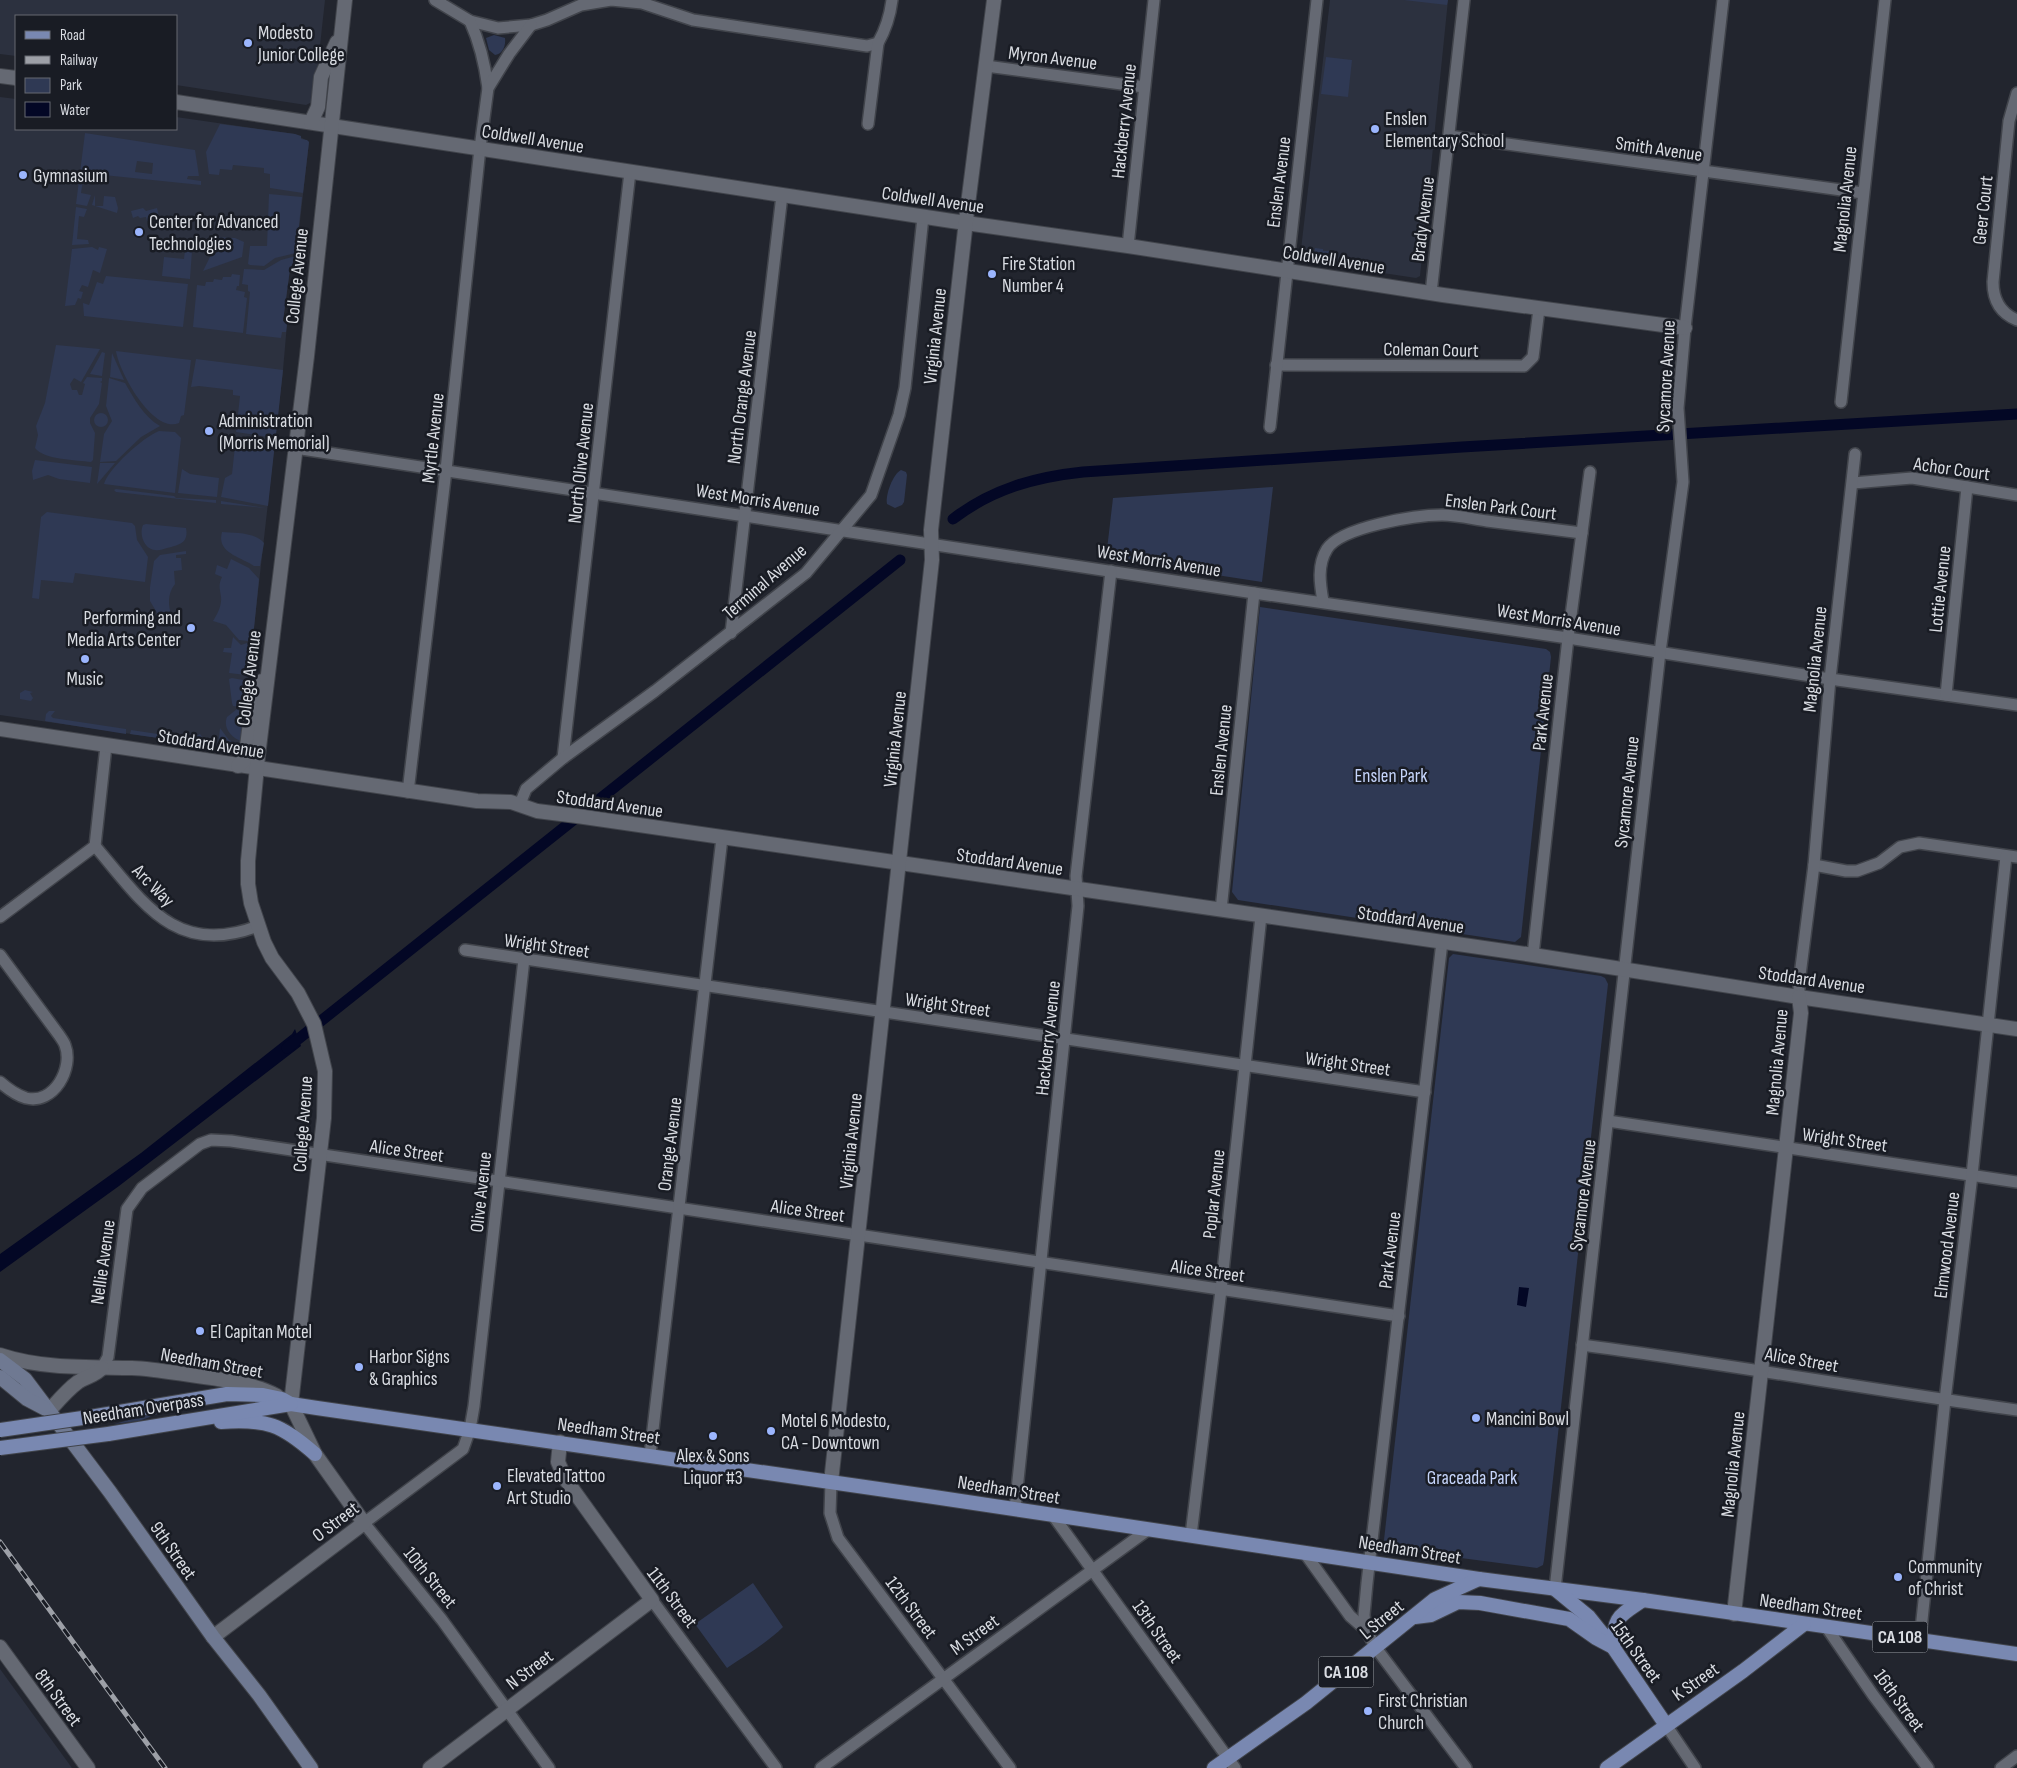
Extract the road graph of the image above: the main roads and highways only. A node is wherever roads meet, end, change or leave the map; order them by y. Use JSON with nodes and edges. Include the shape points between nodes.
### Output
{"nodes":[{"id":1,"x":0,"y":1360,"type":"edge"},
{"id":2,"x":0,"y":1377,"type":"edge"},
{"id":3,"x":287,"y":1401,"type":"junction"},
{"id":4,"x":49,"y":1411,"type":"junction"},
{"id":5,"x":161,"y":1425,"type":"junction"},
{"id":6,"x":0,"y":1430,"type":"edge"},
{"id":7,"x":0,"y":1448,"type":"edge"},
{"id":8,"x":315,"y":1454,"type":"road end"},
{"id":9,"x":1479,"y":1579,"type":"junction"},
{"id":10,"x":1555,"y":1589,"type":"junction"},
{"id":11,"x":1642,"y":1600,"type":"junction"},
{"id":12,"x":1413,"y":1617,"type":"junction"},
{"id":13,"x":1804,"y":1624,"type":"junction"},
{"id":14,"x":1613,"y":1647,"type":"junction"},
{"id":15,"x":2017,"y":1654,"type":"edge"},
{"id":16,"x":1666,"y":1725,"type":"junction"},
{"id":17,"x":1231,"y":1763,"type":"edge"},
{"id":18,"x":311,"y":1768,"type":"edge"},
{"id":19,"x":1214,"y":1768,"type":"edge"},
{"id":20,"x":1607,"y":1768,"type":"edge"}],
"edges":[{"from":1,"to":4,"type":"main road","name":"9th Street","via":[[25,1379]]},
{"from":2,"to":4,"type":"main road","via":[[27,1399]]},
{"from":3,"to":5,"type":"main road","name":"Needham Overpass"},
{"from":3,"to":6,"type":"main road","name":"Needham Overpass","bridge":true,"via":[[263,1395],[227,1394]]},
{"from":3,"to":9,"type":"main road","name":"Needham Street"},
{"from":4,"to":18,"type":"main road","name":"9th Street"},
{"from":5,"to":7,"type":"main road","name":"Needham Overpass","bridge":true},
{"from":5,"to":8,"type":"main road","via":[[230,1421],[269,1424],[295,1436]]},
{"from":9,"to":10,"type":"main road","name":"Needham Street","number":"CA 108"},
{"from":9,"to":12,"type":"main road","name":"L Street","number":"CA 108","via":[[1435,1599]]},
{"from":10,"to":11,"type":"main road","name":"Needham Street","number":"CA 108"},
{"from":10,"to":14,"type":"main road","name":"15th Street","via":[[1589,1617]]},
{"from":11,"to":13,"type":"main road","name":"Needham Street","number":"CA 108"},
{"from":11,"to":14,"type":"main road","via":[[1617,1619]]},
{"from":12,"to":14,"type":"main road","via":[[1431,1615],[1458,1602],[1480,1603],[1569,1618]]},
{"from":12,"to":17,"type":"main road","name":"L Street","number":"CA 108"},
{"from":13,"to":15,"type":"main road","name":"Needham Street","number":"CA 108"},
{"from":13,"to":16,"type":"main road","name":"K Street"},
{"from":14,"to":16,"type":"main road","name":"15th Street"},
{"from":16,"to":20,"type":"main road","name":"K Street"},
{"from":17,"to":19,"type":"main road","name":"L Street","number":"CA 108"}]}
